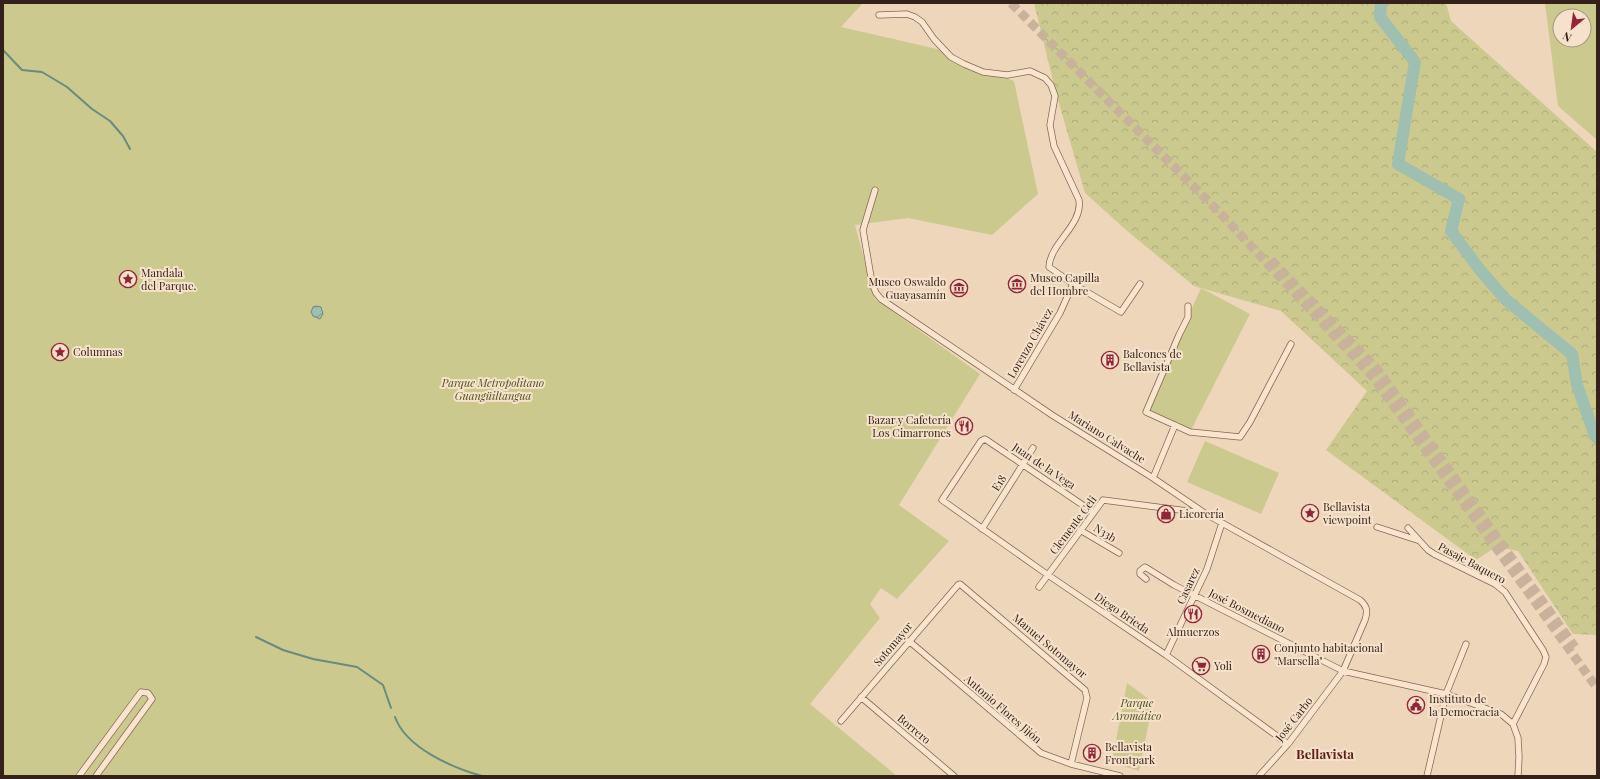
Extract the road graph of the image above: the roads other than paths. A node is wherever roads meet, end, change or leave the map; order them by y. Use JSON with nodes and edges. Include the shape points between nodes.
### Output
{"nodes":[{"id":1,"x":879,"y":15,"type":"dead end"},
{"id":2,"x":875,"y":190,"type":"dead end"},
{"id":3,"x":1073,"y":284,"type":"junction"},
{"id":4,"x":1140,"y":284,"type":"dead end"},
{"id":5,"x":1188,"y":306,"type":"dead end"},
{"id":6,"x":1291,"y":344,"type":"dead end"},
{"id":7,"x":1014,"y":390,"type":"junction"},
{"id":8,"x":1175,"y":425,"type":"junction"},
{"id":9,"x":1033,"y":448,"type":"dead end"},
{"id":10,"x":1023,"y":464,"type":"junction"},
{"id":11,"x":1153,"y":478,"type":"junction"},
{"id":12,"x":942,"y":500,"type":"joint"},
{"id":13,"x":1093,"y":512,"type":"junction"},
{"id":14,"x":1206,"y":514,"type":"junction"},
{"id":15,"x":1222,"y":523,"type":"junction"},
{"id":16,"x":1377,"y":527,"type":"dead end"},
{"id":17,"x":1408,"y":528,"type":"dead end"},
{"id":18,"x":982,"y":529,"type":"junction"},
{"id":19,"x":1080,"y":530,"type":"junction"},
{"id":20,"x":1419,"y":540,"type":"junction"},
{"id":21,"x":1119,"y":553,"type":"dead end"},
{"id":22,"x":1048,"y":575,"type":"junction"},
{"id":23,"x":1146,"y":579,"type":"dead end"},
{"id":24,"x":962,"y":584,"type":"joint"},
{"id":25,"x":1039,"y":587,"type":"dead end"},
{"id":26,"x":1195,"y":595,"type":"junction"},
{"id":27,"x":909,"y":640,"type":"junction"},
{"id":28,"x":1466,"y":644,"type":"dead end"},
{"id":29,"x":1166,"y":655,"type":"junction"},
{"id":30,"x":1343,"y":671,"type":"junction"},
{"id":31,"x":1446,"y":694,"type":"junction"},
{"id":32,"x":861,"y":698,"type":"junction"},
{"id":33,"x":841,"y":721,"type":"dead end"},
{"id":34,"x":1513,"y":724,"type":"junction"},
{"id":35,"x":1288,"y":744,"type":"junction"},
{"id":36,"x":1071,"y":764,"type":"junction"},
{"id":37,"x":79,"y":776,"type":"edge"},
{"id":38,"x":96,"y":776,"type":"edge"},
{"id":39,"x":954,"y":776,"type":"edge"},
{"id":40,"x":1120,"y":776,"type":"edge"},
{"id":41,"x":1258,"y":776,"type":"edge"},
{"id":42,"x":1427,"y":776,"type":"edge"},
{"id":43,"x":1518,"y":776,"type":"edge"}],
"edges":[{"from":1,"to":3,"type":"street","via":[[907,14],[915,17],[951,57],[983,72],[1007,75],[1030,71],[1045,78],[1051,85],[1055,96],[1050,125],[1054,146],[1080,206],[1049,267]]},
{"from":2,"to":7,"type":"street","name":"Mariano Calvache","via":[[863,230],[876,292]]},
{"from":3,"to":4,"type":"street","via":[[1122,312]]},
{"from":3,"to":7,"type":"street","name":"Lorenzo Chávez","via":[[1060,314]]},
{"from":5,"to":8,"type":"street","via":[[1188,317],[1146,412]]},
{"from":6,"to":8,"type":"street","via":[[1240,437],[1190,432]]},
{"from":7,"to":11,"type":"street","name":"Mariano Calvache"},
{"from":8,"to":11,"type":"street"},
{"from":9,"to":10,"type":"street","name":"E18"},
{"from":10,"to":12,"type":"street","name":"Juan de la Vega","via":[[984,440]]},
{"from":10,"to":13,"type":"street","name":"Juan de la Vega"},
{"from":10,"to":18,"type":"street","name":"E18"},
{"from":11,"to":14,"type":"street","name":"Mariano Calvache"},
{"from":12,"to":18,"type":"street","name":"Diego Brieda"},
{"from":13,"to":14,"type":"street","name":"Clemente Celi","via":[[1101,501],[1105,500]]},
{"from":13,"to":19,"type":"street","name":"Clemente Celi"},
{"from":14,"to":15,"type":"street","name":"Mariano Calvache"},
{"from":15,"to":26,"type":"street","name":"Casarez"},
{"from":15,"to":30,"type":"street","name":"Mariano Calvache","via":[[1364,604],[1367,608],[1366,615]]},
{"from":16,"to":20,"type":"street"},
{"from":17,"to":20,"type":"street","name":"Pasaje Baquero"},
{"from":18,"to":22,"type":"street","name":"Diego Brieda"},
{"from":19,"to":21,"type":"street","name":"N33b"},
{"from":19,"to":22,"type":"street","name":"Clemente Celi"},
{"from":20,"to":34,"type":"street","name":"Pasaje Baquero","via":[[1434,554],[1496,584],[1505,592],[1543,650],[1546,657],[1544,664]]},
{"from":22,"to":25,"type":"street","name":"Clemente Celi"},
{"from":22,"to":29,"type":"street","name":"Diego Brieda"},
{"from":23,"to":26,"type":"street","name":"José Bosmediano","via":[[1140,574],[1140,570],[1145,567]]},
{"from":24,"to":27,"type":"street","name":"Sotomayor","via":[[958,585]]},
{"from":24,"to":36,"type":"street","name":"Manuel Sotomayor","via":[[1085,690],[1087,698]]},
{"from":26,"to":29,"type":"street","name":"Casarez"},
{"from":26,"to":30,"type":"street","name":"José Bosmediano"},
{"from":27,"to":32,"type":"street","name":"Sotomayor"},
{"from":27,"to":36,"type":"street","name":"Antonio Flores Jijón","via":[[1037,751]]},
{"from":28,"to":31,"type":"street"},
{"from":29,"to":35,"type":"street","name":"Diego Brieda"},
{"from":30,"to":31,"type":"street","name":"José Bosmediano"},
{"from":30,"to":35,"type":"street","name":"José Carbo"},
{"from":31,"to":34,"type":"street","name":"José Bosmediano","via":[[1501,714]]},
{"from":31,"to":42,"type":"street"},
{"from":32,"to":33,"type":"street","name":"Sotomayor"},
{"from":32,"to":39,"type":"street","name":"Borrero"},
{"from":34,"to":43,"type":"street","via":[[1519,743]]},
{"from":35,"to":41,"type":"street","name":"José Carbo"},
{"from":36,"to":40,"type":"street","name":"Antonio Flores Jijón"},
{"from":37,"to":38,"type":"street","via":[[141,692],[148,693],[152,699]]}]}
